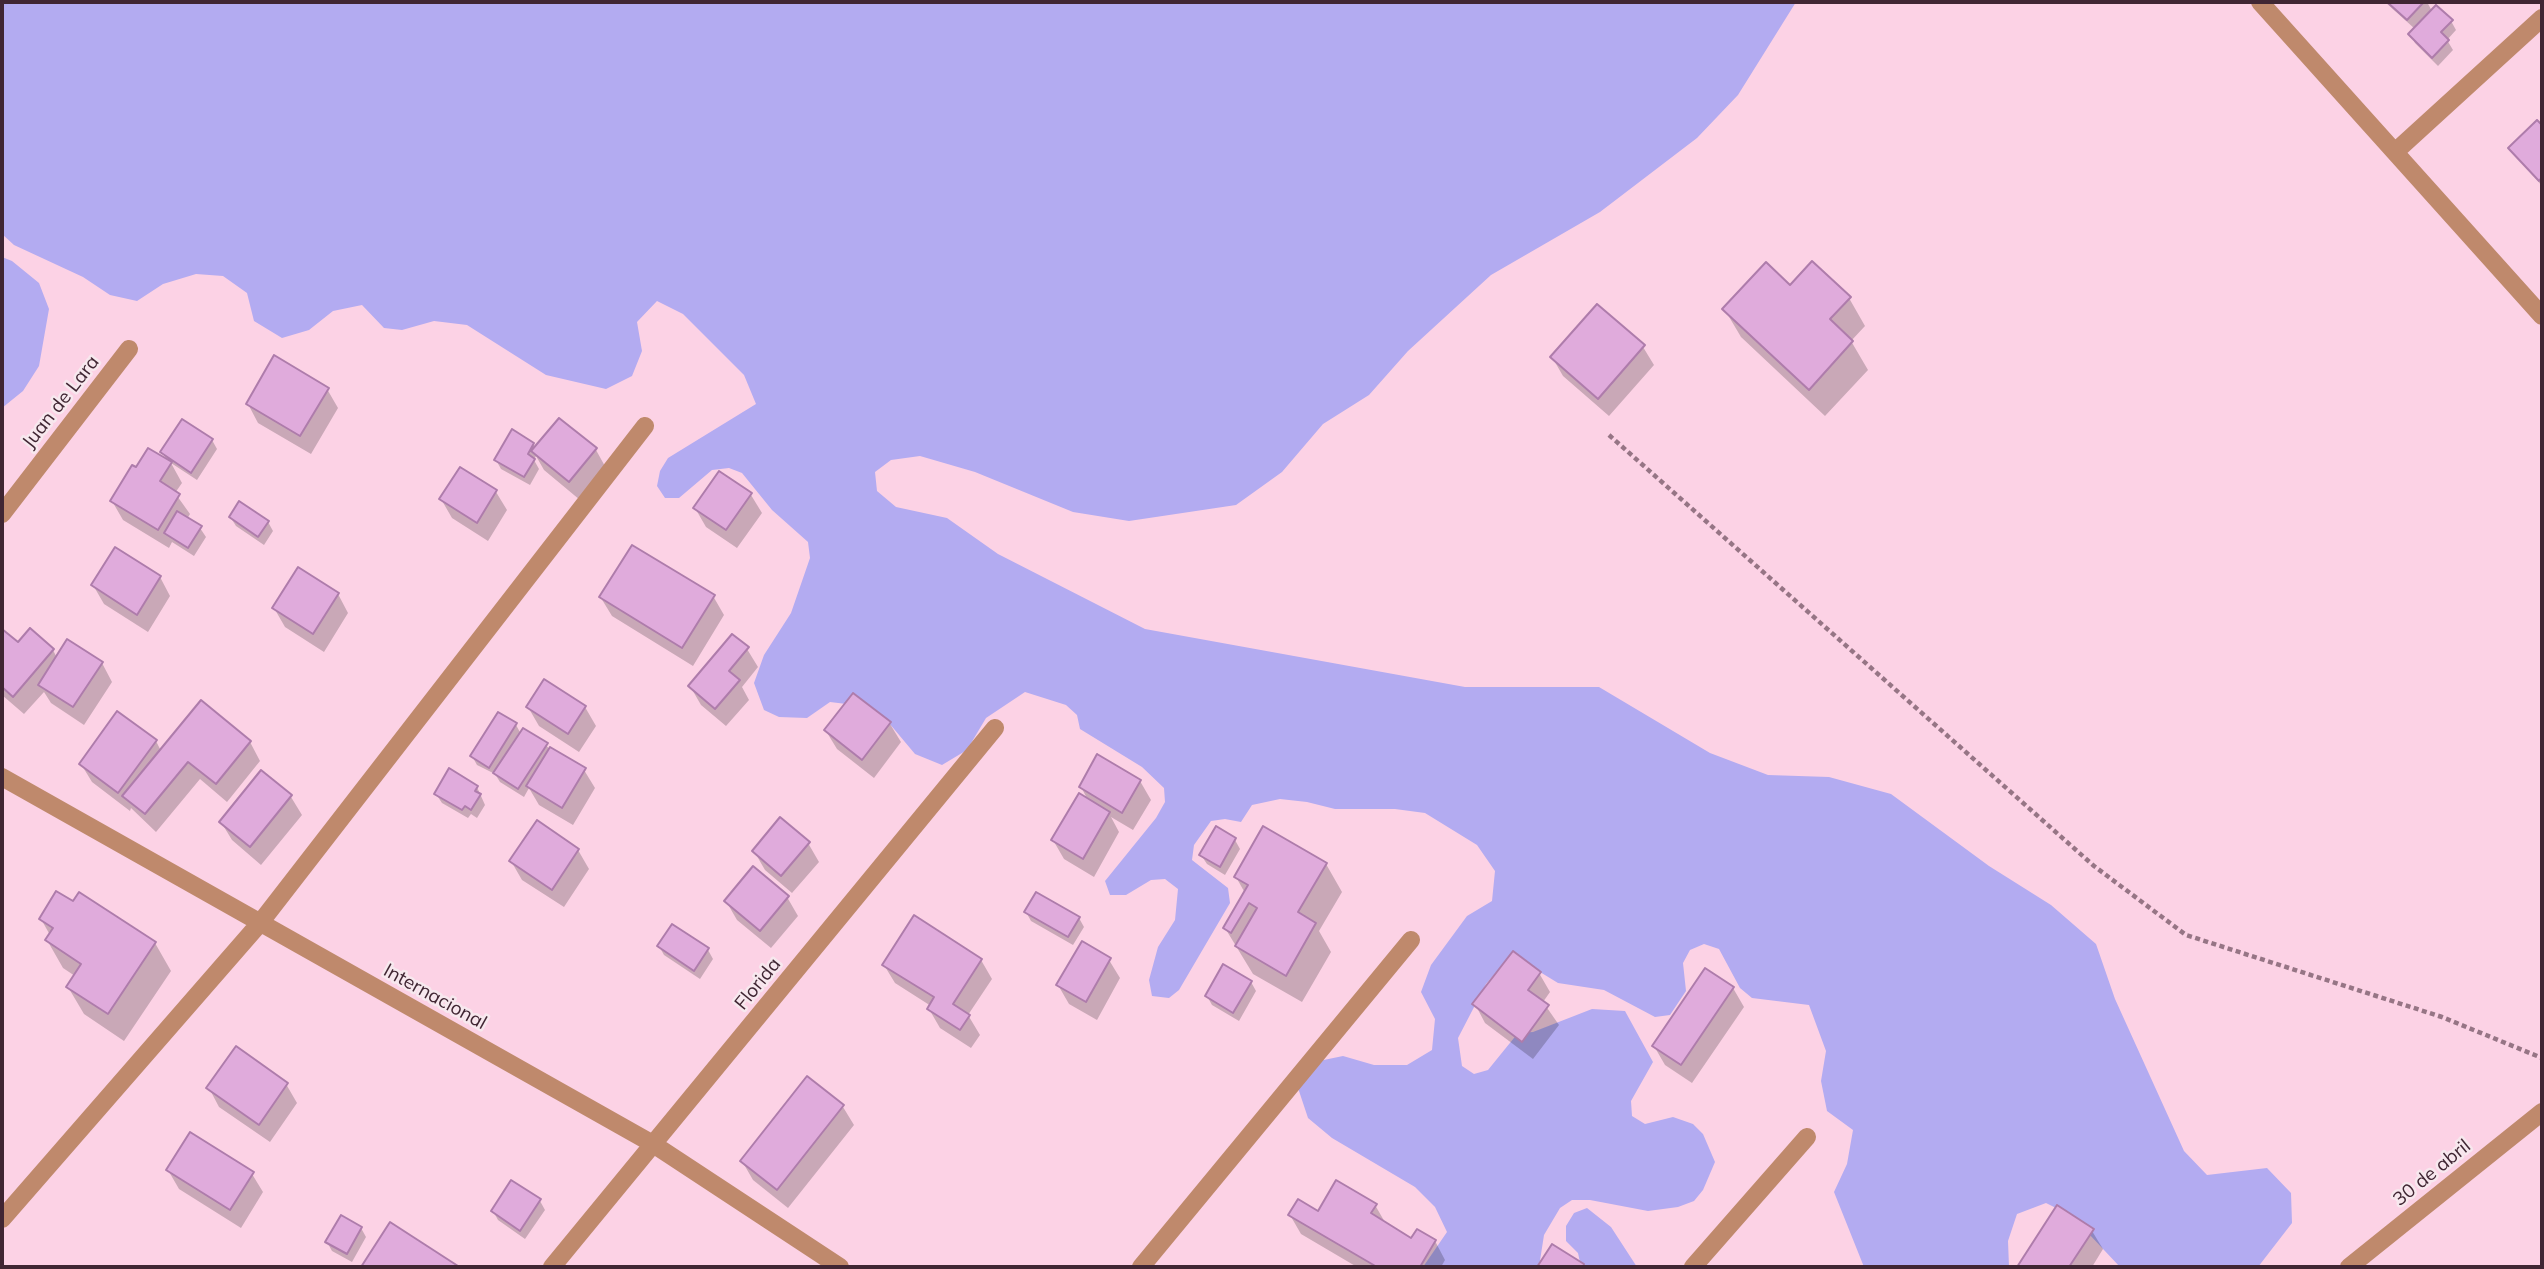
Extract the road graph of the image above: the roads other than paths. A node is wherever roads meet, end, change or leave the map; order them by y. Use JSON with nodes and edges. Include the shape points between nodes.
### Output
{"nodes":[{"id":1,"x":2260,"y":2,"type":"edge"},
{"id":2,"x":2542,"y":18,"type":"edge"},
{"id":3,"x":2395,"y":152,"type":"junction"},
{"id":4,"x":2542,"y":316,"type":"edge"},
{"id":5,"x":129,"y":349,"type":"dead end"},
{"id":6,"x":645,"y":426,"type":"dead end"},
{"id":7,"x":2,"y":514,"type":"edge"},
{"id":8,"x":995,"y":728,"type":"dead end"},
{"id":9,"x":2,"y":777,"type":"edge"},
{"id":10,"x":260,"y":923,"type":"junction"},
{"id":11,"x":1411,"y":940,"type":"dead end"},
{"id":12,"x":2542,"y":1112,"type":"edge"},
{"id":13,"x":1807,"y":1138,"type":"dead end"},
{"id":14,"x":653,"y":1144,"type":"junction"},
{"id":15,"x":2,"y":1219,"type":"edge"},
{"id":16,"x":552,"y":1267,"type":"edge"},
{"id":17,"x":840,"y":1267,"type":"edge"},
{"id":18,"x":1141,"y":1267,"type":"edge"},
{"id":19,"x":1693,"y":1267,"type":"edge"},
{"id":20,"x":2349,"y":1267,"type":"edge"}],
"edges":[{"from":1,"to":3,"type":"street"},
{"from":2,"to":3,"type":"street"},
{"from":3,"to":4,"type":"street"},
{"from":5,"to":7,"type":"street","name":"Juan de Lara"},
{"from":6,"to":10,"type":"street"},
{"from":8,"to":14,"type":"street","name":"Florida"},
{"from":9,"to":10,"type":"street","name":"Internacional"},
{"from":10,"to":14,"type":"street","name":"Internacional"},
{"from":10,"to":15,"type":"street"},
{"from":11,"to":18,"type":"street"},
{"from":12,"to":20,"type":"street","name":"30 de abril"},
{"from":13,"to":19,"type":"street"},
{"from":14,"to":16,"type":"street","name":"Florida"},
{"from":14,"to":17,"type":"street","name":"Internacional"}]}
